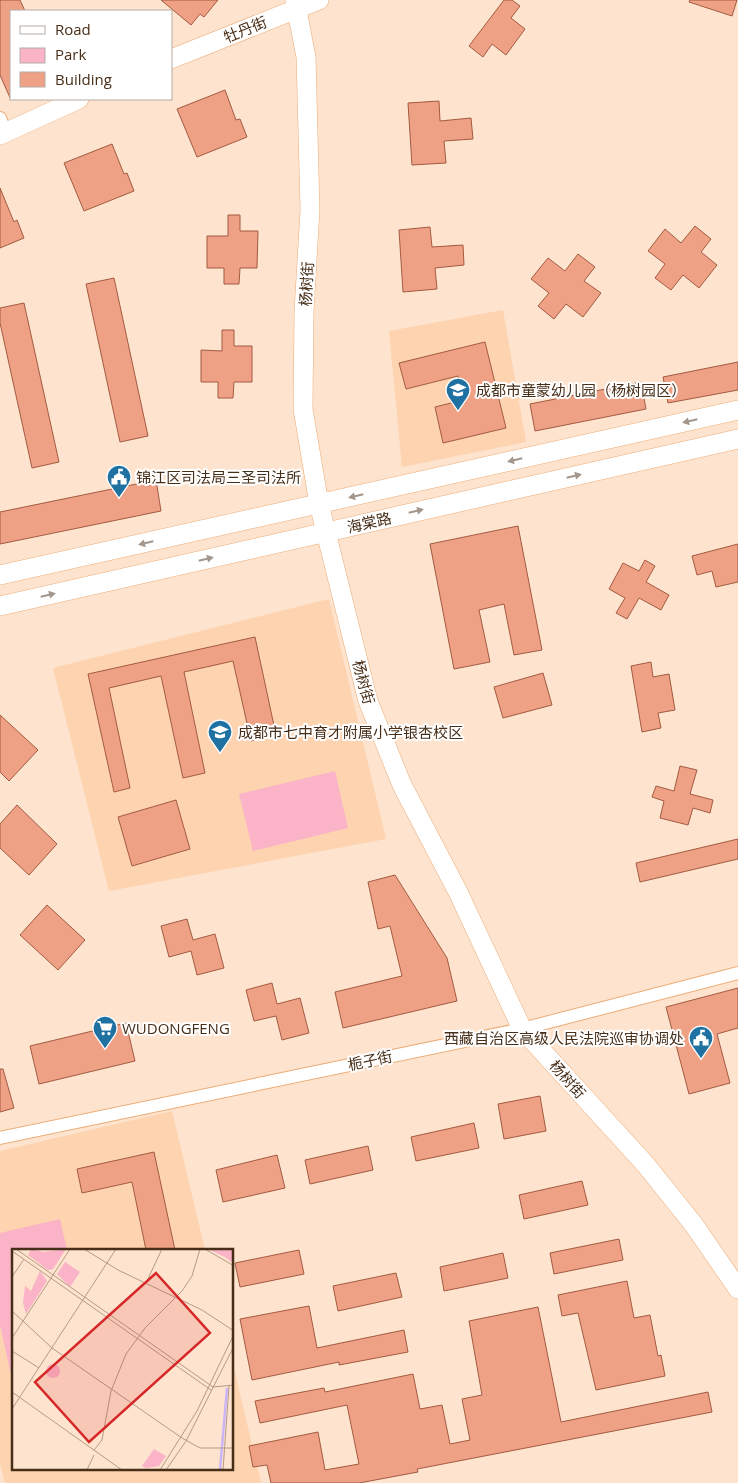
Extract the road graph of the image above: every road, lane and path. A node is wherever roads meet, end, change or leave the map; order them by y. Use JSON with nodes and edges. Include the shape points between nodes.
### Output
{"nodes":[{"id":1,"x":319,"y":0,"type":"edge"},
{"id":2,"x":296,"y":4,"type":"edge"},
{"id":3,"x":172,"y":59,"type":"edge"},
{"id":4,"x":77,"y":100,"type":"edge"},
{"id":5,"x":2,"y":128,"type":"edge"},
{"id":6,"x":738,"y":410,"type":"edge"},
{"id":7,"x":738,"y":439,"type":"edge"},
{"id":8,"x":319,"y":504,"type":"junction"},
{"id":9,"x":326,"y":531,"type":"junction"},
{"id":10,"x":0,"y":575,"type":"edge"},
{"id":11,"x":0,"y":606,"type":"edge"},
{"id":12,"x":738,"y":974,"type":"edge"},
{"id":13,"x":522,"y":1028,"type":"junction"},
{"id":14,"x":0,"y":1138,"type":"edge"},
{"id":15,"x":738,"y":1289,"type":"edge"}],
"edges":[{"from":1,"to":2,"type":"street","name":"牡丹街"},
{"from":2,"to":3,"type":"street","name":"牡丹街"},
{"from":2,"to":8,"type":"street","name":"杨树街","via":[[306,57],[310,210],[303,410]]},
{"from":4,"to":5,"type":"street"},
{"from":6,"to":8,"type":"street","name":"海棠路","one_way":true},
{"from":9,"to":7,"type":"street","name":"海棠路","one_way":true},
{"from":8,"to":9,"type":"street","name":"杨树街"},
{"from":8,"to":10,"type":"street","name":"海棠路","one_way":true},
{"from":11,"to":9,"type":"street","name":"海棠路","one_way":true},
{"from":9,"to":13,"type":"street","name":"杨树街","via":[[368,701],[402,785],[458,892]]},
{"from":12,"to":13,"type":"street","name":"栀子街"},
{"from":13,"to":14,"type":"street","name":"栀子街"},
{"from":13,"to":15,"type":"street","name":"杨树街","via":[[646,1165],[694,1225]]}]}
